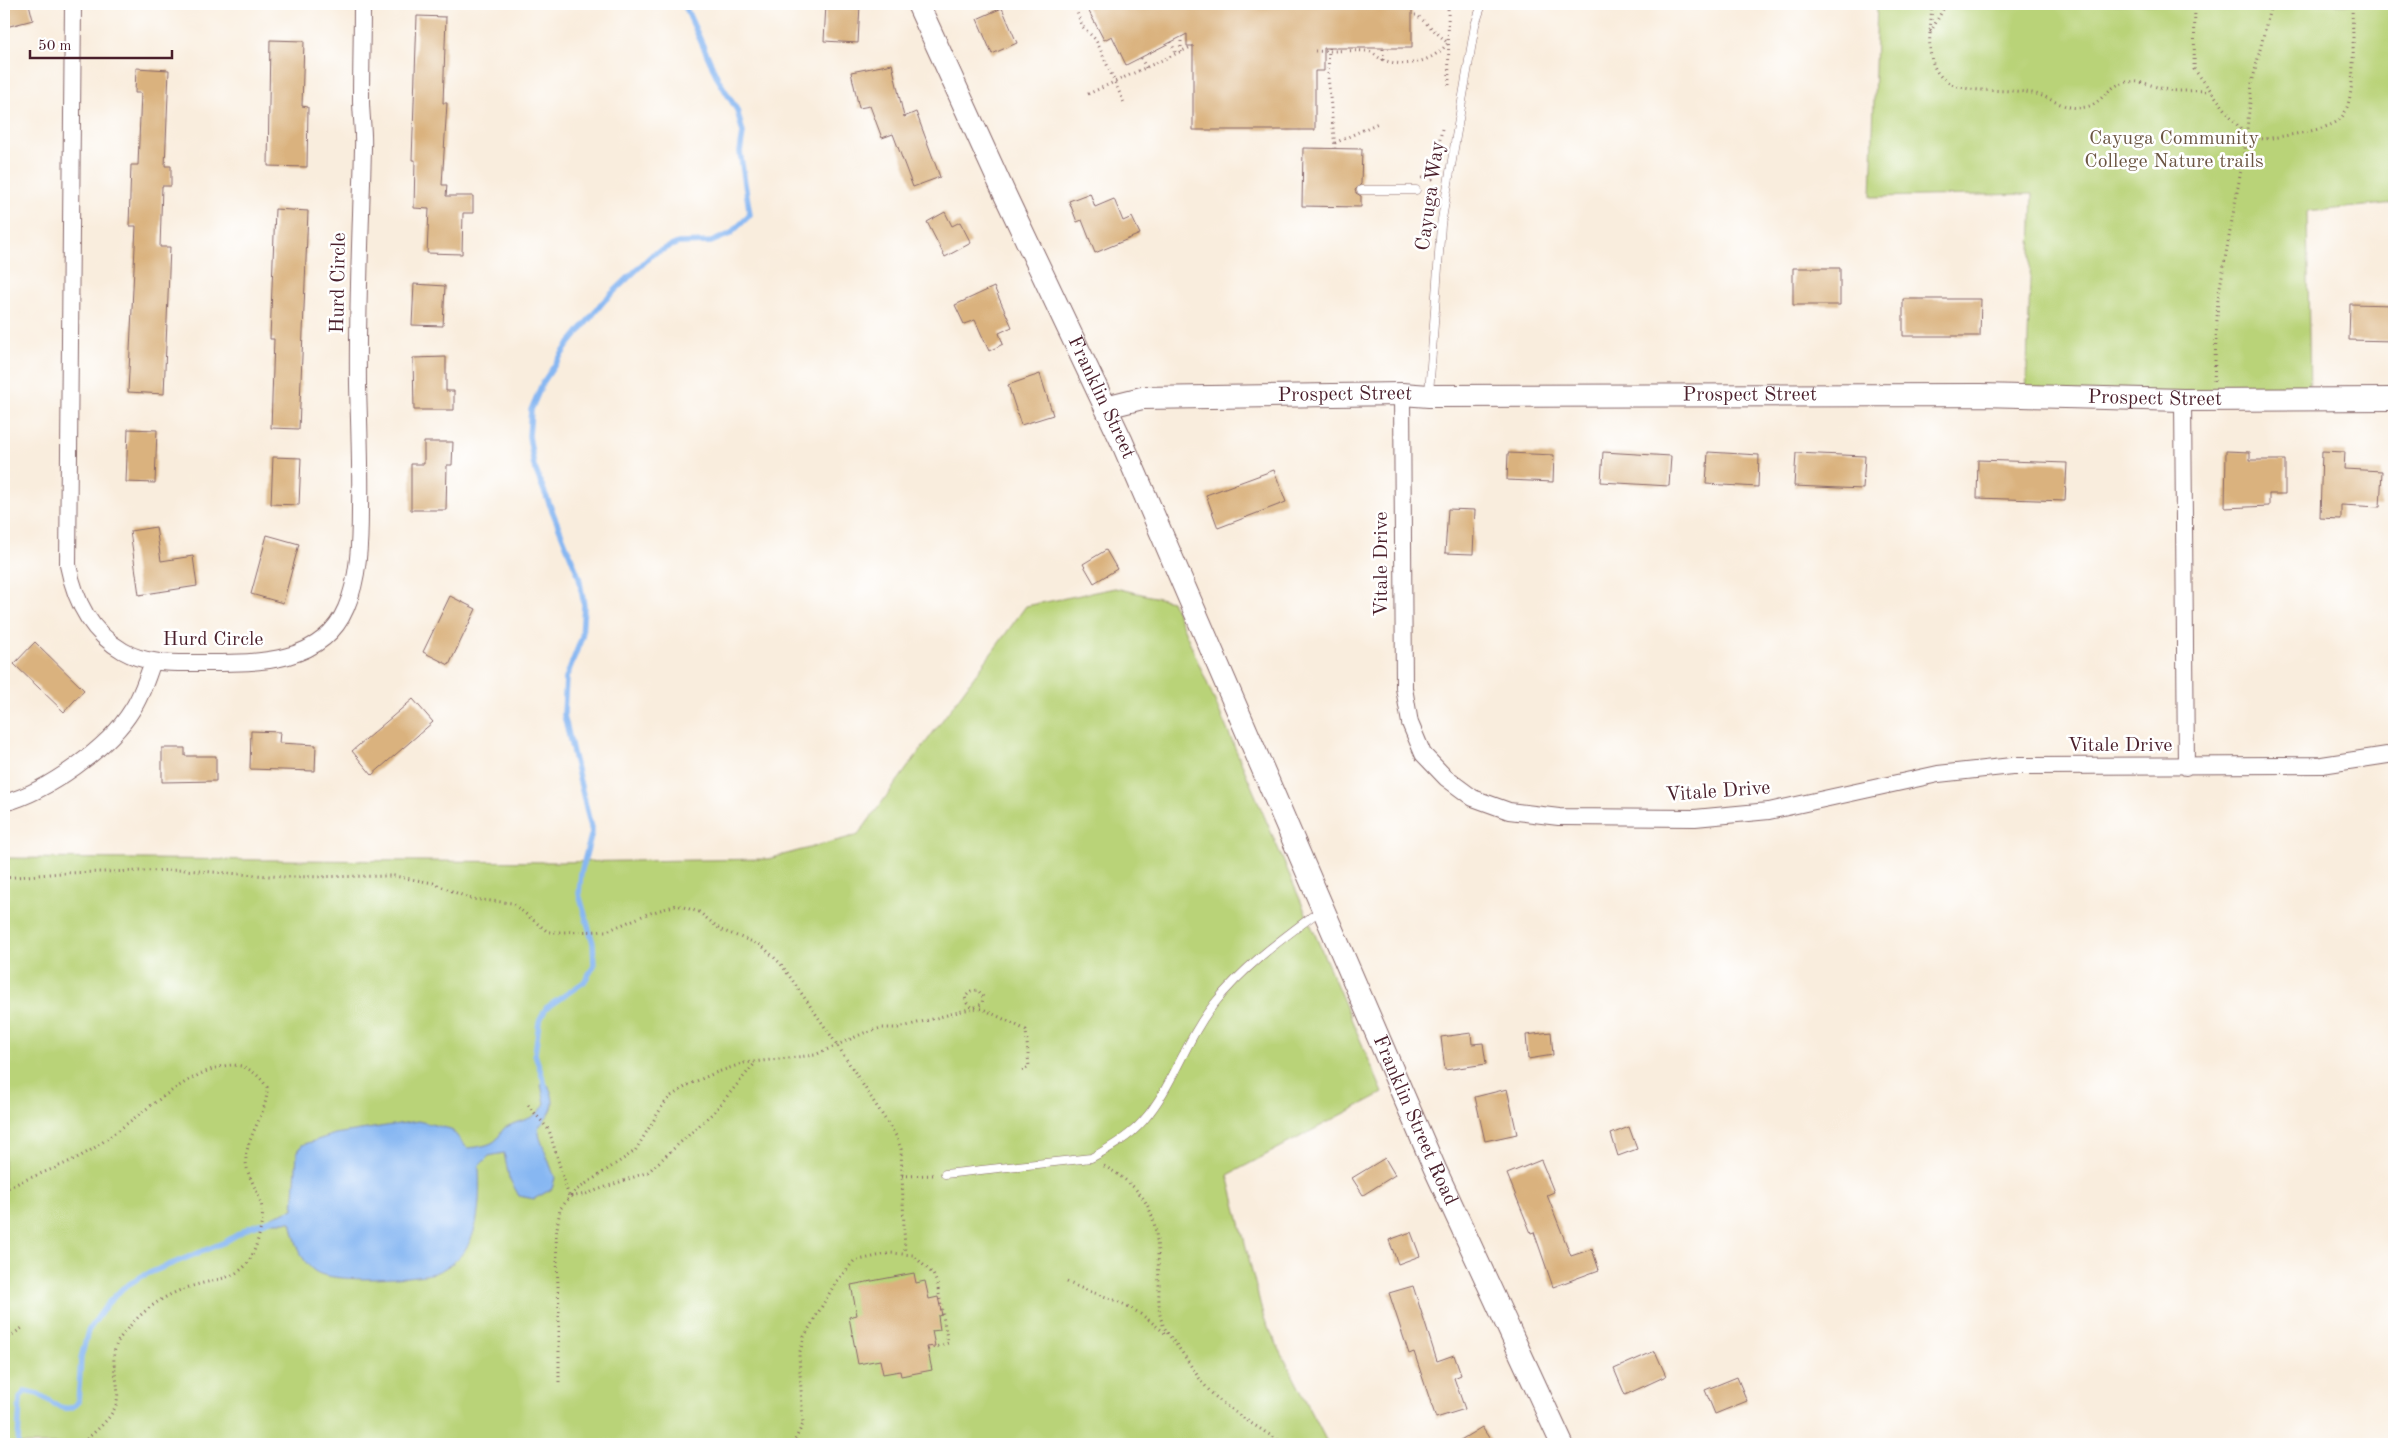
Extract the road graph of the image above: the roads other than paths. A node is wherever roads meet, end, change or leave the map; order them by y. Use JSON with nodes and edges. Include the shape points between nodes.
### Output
{"nodes":[{"id":1,"x":73,"y":4,"type":"edge"},
{"id":2,"x":362,"y":4,"type":"edge"},
{"id":3,"x":918,"y":4,"type":"edge"},
{"id":4,"x":1482,"y":4,"type":"edge"},
{"id":5,"x":1361,"y":190,"type":"dead end"},
{"id":6,"x":1416,"y":190,"type":"dead end"},
{"id":7,"x":1402,"y":394,"type":"junction"},
{"id":8,"x":1429,"y":396,"type":"junction"},
{"id":9,"x":2394,"y":399,"type":"edge"},
{"id":10,"x":2183,"y":400,"type":"junction"},
{"id":11,"x":1106,"y":408,"type":"junction"},
{"id":12,"x":153,"y":661,"type":"junction"},
{"id":13,"x":2394,"y":754,"type":"edge"},
{"id":14,"x":2186,"y":767,"type":"junction"},
{"id":15,"x":1275,"y":795,"type":"joint"},
{"id":16,"x":4,"y":803,"type":"edge"},
{"id":17,"x":1323,"y":908,"type":"junction"},
{"id":18,"x":945,"y":1174,"type":"road end"},
{"id":19,"x":1562,"y":1444,"type":"edge"}],
"edges":[{"from":1,"to":12,"type":"street","name":"Hurd Circle","via":[[68,566],[72,587],[91,625],[123,651]]},
{"from":2,"to":12,"type":"street","name":"Hurd Circle","via":[[364,144],[358,383],[360,533],[356,578],[350,597],[339,621],[323,638],[298,654],[272,661],[236,663]]},
{"from":3,"to":11,"type":"street","name":"Franklin Street"},
{"from":4,"to":8,"type":"lane","name":"Cayuga Way","via":[[1474,25],[1441,225]]},
{"from":5,"to":6,"type":"lane"},
{"from":7,"to":8,"type":"street","name":"Prospect Street"},
{"from":7,"to":11,"type":"street","name":"Prospect Street","via":[[1142,398]]},
{"from":7,"to":14,"type":"street","name":"Vitale Drive","via":[[1404,688],[1408,714],[1423,754],[1446,778],[1474,798],[1509,811],[1559,817],[1695,818],[1769,811],[1938,774],[2012,766]]},
{"from":8,"to":10,"type":"street","name":"Prospect Street","via":[[1981,395]]},
{"from":9,"to":10,"type":"street","name":"Prospect Street"},
{"from":10,"to":14,"type":"street"},
{"from":11,"to":15,"type":"street","name":"Franklin Street"},
{"from":12,"to":16,"type":"street","via":[[132,712],[100,745],[48,786]]},
{"from":13,"to":14,"type":"street","name":"Vitale Drive","via":[[2322,765]]},
{"from":15,"to":17,"type":"street","name":"Franklin Street Road"},
{"from":17,"to":18,"type":"lane","via":[[1236,978],[1212,1006],[1143,1122],[1111,1148],[1091,1158]]},
{"from":17,"to":19,"type":"street","name":"Franklin Street Road","via":[[1435,1169]]}]}
